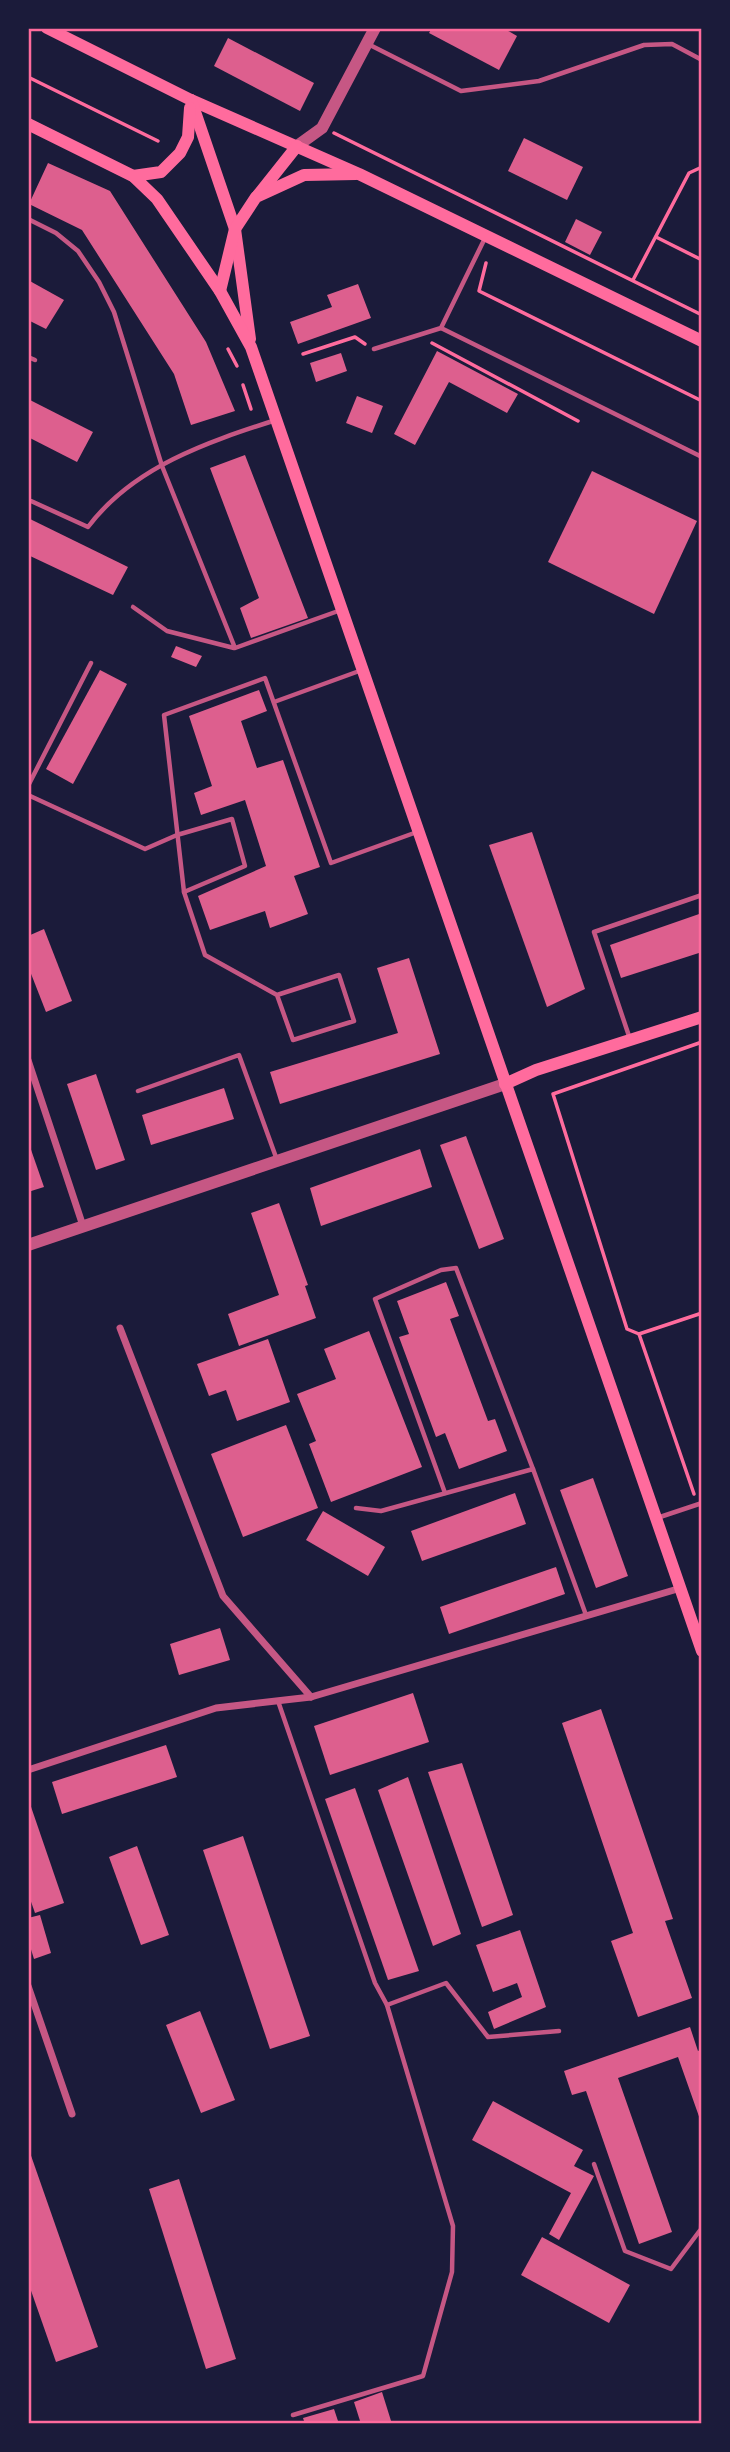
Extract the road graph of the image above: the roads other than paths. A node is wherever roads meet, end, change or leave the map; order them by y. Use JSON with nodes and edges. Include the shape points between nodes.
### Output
{"nodes":[{"id":1,"x":47,"y":28,"type":"edge"},
{"id":2,"x":375,"y":28,"type":"edge"},
{"id":3,"x":367,"y":43,"type":"junction"},
{"id":4,"x":702,"y":61,"type":"edge"},
{"id":5,"x":191,"y":100,"type":"junction"},
{"id":6,"x":28,"y":124,"type":"edge"},
{"id":7,"x":297,"y":146,"type":"junction"},
{"id":8,"x":359,"y":174,"type":"junction"},
{"id":9,"x":133,"y":176,"type":"junction"},
{"id":10,"x":256,"y":197,"type":"junction"},
{"id":11,"x":28,"y":219,"type":"edge"},
{"id":12,"x":235,"y":229,"type":"junction"},
{"id":13,"x":489,"y":238,"type":"junction"},
{"id":14,"x":220,"y":291,"type":"junction"},
{"id":15,"x":441,"y":328,"type":"junction"},
{"id":16,"x":702,"y":341,"type":"edge"},
{"id":17,"x":251,"y":347,"type":"junction"},
{"id":18,"x":374,"y":349,"type":"road end"},
{"id":19,"x":28,"y":357,"type":"edge"},
{"id":20,"x":35,"y":360,"type":"dead end"},
{"id":21,"x":276,"y":420,"type":"junction"},
{"id":22,"x":702,"y":457,"type":"edge"},
{"id":23,"x":162,"y":466,"type":"junction"},
{"id":24,"x":31,"y":501,"type":"dead end"},
{"id":25,"x":133,"y":607,"type":"dead end"},
{"id":26,"x":341,"y":609,"type":"junction"},
{"id":27,"x":234,"y":648,"type":"junction"},
{"id":28,"x":91,"y":663,"type":"dead end"},
{"id":29,"x":362,"y":670,"type":"junction"},
{"id":30,"x":274,"y":702,"type":"junction"},
{"id":31,"x":28,"y":786,"type":"edge"},
{"id":32,"x":28,"y":795,"type":"edge"},
{"id":33,"x":418,"y":831,"type":"junction"},
{"id":34,"x":177,"y":835,"type":"junction"},
{"id":35,"x":184,"y":892,"type":"junction"},
{"id":36,"x":702,"y":895,"type":"edge"},
{"id":37,"x":277,"y":995,"type":"junction"},
{"id":38,"x":702,"y":1017,"type":"edge"},
{"id":39,"x":631,"y":1040,"type":"junction"},
{"id":40,"x":28,"y":1060,"type":"edge"},
{"id":41,"x":505,"y":1084,"type":"junction"},
{"id":42,"x":138,"y":1091,"type":"dead end"},
{"id":43,"x":277,"y":1161,"type":"junction"},
{"id":44,"x":83,"y":1226,"type":"junction"},
{"id":45,"x":28,"y":1245,"type":"edge"},
{"id":46,"x":120,"y":1328,"type":"dead end"},
{"id":47,"x":533,"y":1469,"type":"junction"},
{"id":48,"x":445,"y":1493,"type":"junction"},
{"id":49,"x":700,"y":1503,"type":"edge"},
{"id":50,"x":356,"y":1508,"type":"dead end"},
{"id":51,"x":656,"y":1518,"type":"junction"},
{"id":52,"x":681,"y":1588,"type":"junction"},
{"id":53,"x":586,"y":1616,"type":"junction"},
{"id":54,"x":702,"y":1651,"type":"edge"},
{"id":55,"x":311,"y":1698,"type":"junction"},
{"id":56,"x":278,"y":1701,"type":"junction"},
{"id":57,"x":28,"y":1770,"type":"edge"},
{"id":58,"x":28,"y":1986,"type":"edge"},
{"id":59,"x":387,"y":2005,"type":"junction"},
{"id":60,"x":559,"y":2031,"type":"dead end"},
{"id":61,"x":72,"y":2114,"type":"dead end"},
{"id":62,"x":594,"y":2164,"type":"dead end"},
{"id":63,"x":702,"y":2202,"type":"edge"},
{"id":64,"x":293,"y":2415,"type":"dead end"}],
"edges":[{"from":1,"to":5,"type":"main road"},
{"from":2,"to":3,"type":"street"},
{"from":3,"to":4,"type":"lane","via":[[461,91],[539,81],[644,45],[671,44]]},
{"from":3,"to":7,"type":"street","via":[[323,128]]},
{"from":5,"to":7,"type":"main road"},
{"from":5,"to":9,"type":"main road","via":[[188,137],[180,153],[162,172]]},
{"from":5,"to":12,"type":"main road"},
{"from":6,"to":9,"type":"main road"},
{"from":7,"to":8,"type":"main road"},
{"from":7,"to":10,"type":"main road"},
{"from":8,"to":10,"type":"main road","via":[[304,175]]},
{"from":8,"to":13,"type":"main road"},
{"from":9,"to":14,"type":"main road","via":[[157,199]]},
{"from":10,"to":12,"type":"main road"},
{"from":11,"to":23,"type":"lane","via":[[78,251],[99,282],[114,312]]},
{"from":12,"to":14,"type":"main road"},
{"from":12,"to":17,"type":"main road"},
{"from":13,"to":15,"type":"lane"},
{"from":13,"to":16,"type":"main road"},
{"from":14,"to":17,"type":"main road"},
{"from":15,"to":18,"type":"lane"},
{"from":15,"to":22,"type":"lane"},
{"from":17,"to":21,"type":"main road"},
{"from":19,"to":20,"type":"lane"},
{"from":21,"to":23,"type":"lane","via":[[209,441]]},
{"from":21,"to":26,"type":"main road"},
{"from":23,"to":24,"type":"lane","via":[[102,509],[88,527]]},
{"from":23,"to":27,"type":"lane"},
{"from":25,"to":27,"type":"lane","via":[[167,631]]},
{"from":26,"to":27,"type":"lane"},
{"from":26,"to":29,"type":"main road"},
{"from":28,"to":31,"type":"lane"},
{"from":29,"to":30,"type":"lane"},
{"from":29,"to":33,"type":"main road"},
{"from":30,"to":33,"type":"lane","via":[[331,863]]},
{"from":30,"to":34,"type":"lane","via":[[265,677],[163,715]]},
{"from":32,"to":34,"type":"lane","via":[[145,849]]},
{"from":33,"to":41,"type":"main road"},
{"from":34,"to":35,"type":"lane"},
{"from":34,"to":35,"type":"lane","via":[[232,819],[245,866]]},
{"from":35,"to":37,"type":"lane","via":[[205,956]]},
{"from":36,"to":39,"type":"lane","via":[[594,932]]},
{"from":37,"to":37,"type":"lane","via":[[293,1040],[354,1021],[339,975]]},
{"from":38,"to":39,"type":"main road"},
{"from":39,"to":41,"type":"main road"},
{"from":40,"to":44,"type":"street"},
{"from":41,"to":43,"type":"street"},
{"from":41,"to":51,"type":"main road"},
{"from":42,"to":43,"type":"lane","via":[[239,1055]]},
{"from":43,"to":44,"type":"street"},
{"from":44,"to":45,"type":"street"},
{"from":46,"to":55,"type":"street","via":[[223,1595]]},
{"from":47,"to":48,"type":"lane"},
{"from":47,"to":48,"type":"lane","via":[[456,1268],[441,1270],[375,1299]]},
{"from":47,"to":53,"type":"lane"},
{"from":48,"to":50,"type":"lane","via":[[381,1511]]},
{"from":49,"to":51,"type":"lane"},
{"from":51,"to":52,"type":"main road"},
{"from":52,"to":53,"type":"street"},
{"from":52,"to":54,"type":"main road"},
{"from":53,"to":55,"type":"street"},
{"from":55,"to":56,"type":"street"},
{"from":56,"to":57,"type":"street","via":[[216,1708]]},
{"from":56,"to":59,"type":"lane","via":[[375,1983]]},
{"from":58,"to":61,"type":"street"},
{"from":59,"to":60,"type":"lane","via":[[446,1983],[488,2037]]},
{"from":59,"to":64,"type":"lane","via":[[453,2226],[452,2272],[423,2376]]},
{"from":62,"to":63,"type":"lane","via":[[625,2251],[671,2269],[701,2230]]}]}
